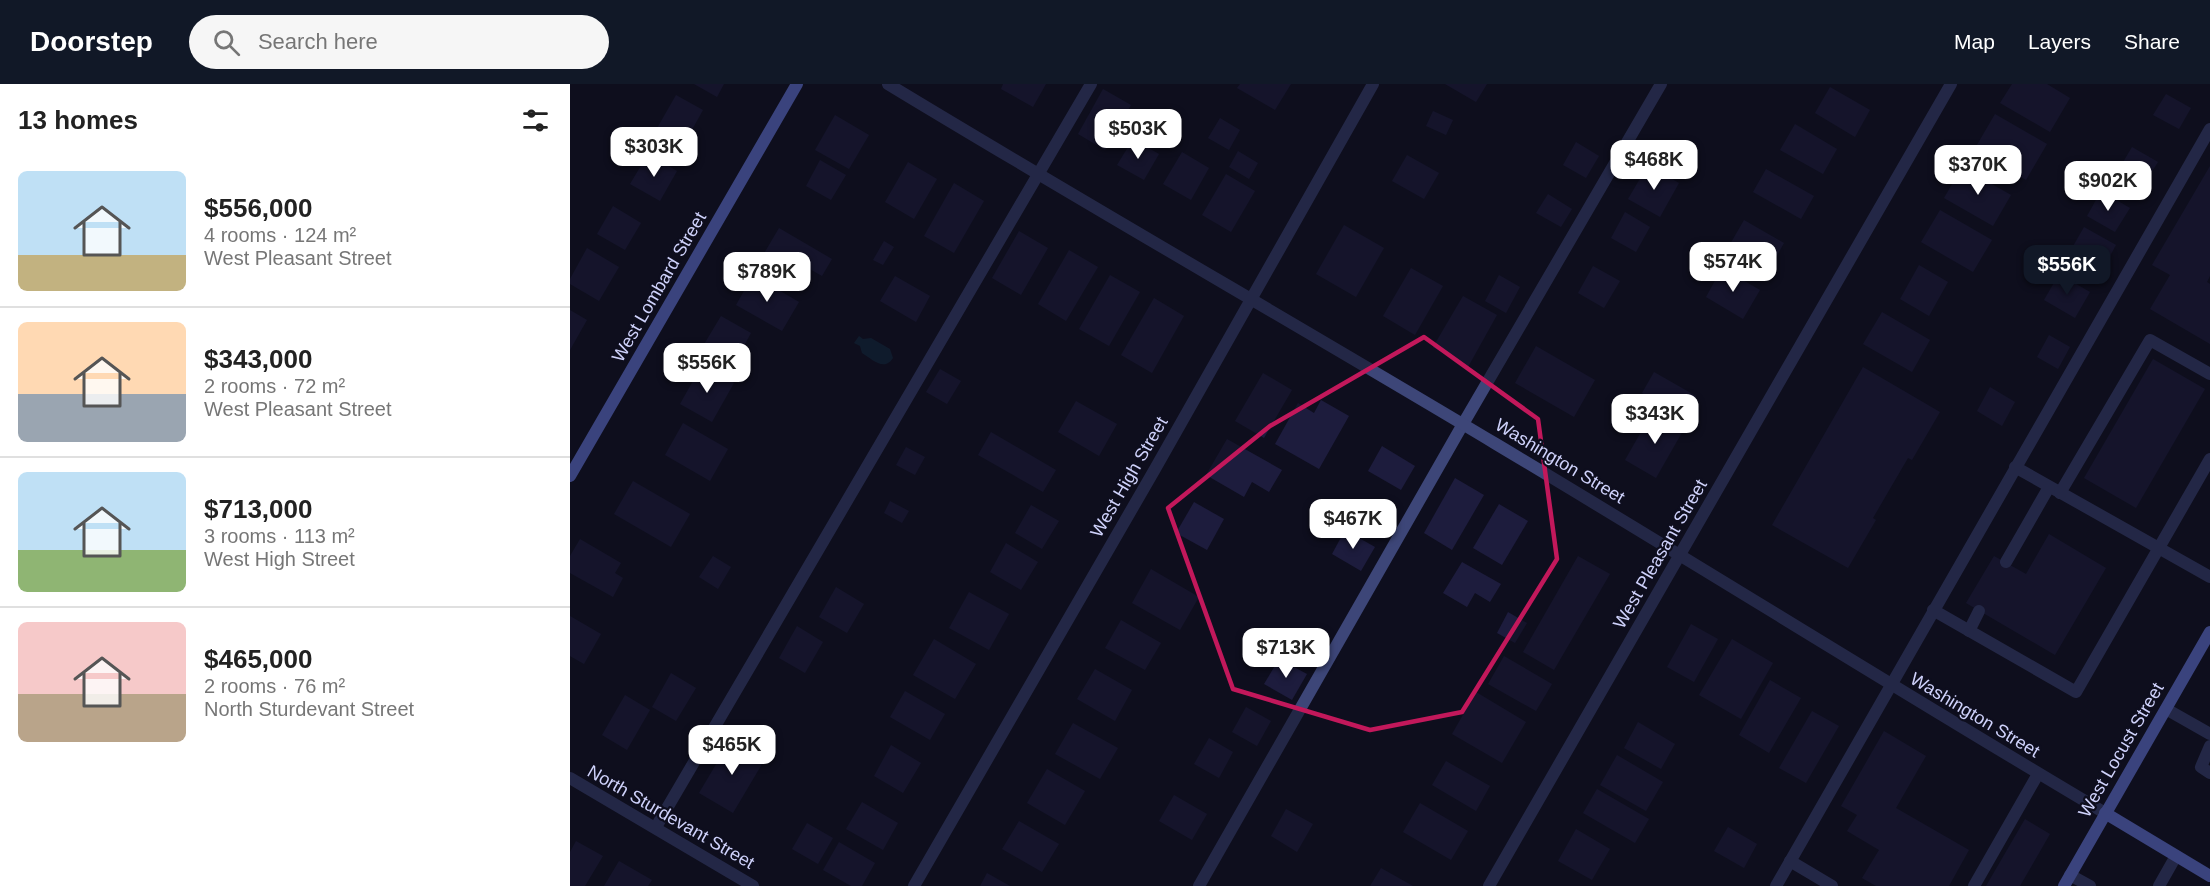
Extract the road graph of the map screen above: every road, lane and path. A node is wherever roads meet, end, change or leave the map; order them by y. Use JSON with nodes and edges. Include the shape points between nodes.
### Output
{"nodes":[{"id":1,"x":797,"y":84,"type":"edge"},
{"id":2,"x":888,"y":84,"type":"edge"},
{"id":3,"x":1091,"y":84,"type":"edge"},
{"id":4,"x":1373,"y":84,"type":"edge"},
{"id":5,"x":1661,"y":84,"type":"edge"},
{"id":6,"x":1951,"y":84,"type":"edge"},
{"id":7,"x":2210,"y":129,"type":"edge"},
{"id":8,"x":1037,"y":175,"type":"junction"},
{"id":9,"x":1250,"y":299,"type":"junction"},
{"id":10,"x":2210,"y":374,"type":"edge"},
{"id":11,"x":1463,"y":424,"type":"junction"},
{"id":12,"x":2210,"y":459,"type":"edge"},
{"id":13,"x":2015,"y":467,"type":"junction"},
{"id":14,"x":570,"y":476,"type":"edge"},
{"id":15,"x":2055,"y":490,"type":"junction"},
{"id":16,"x":2159,"y":548,"type":"junction"},
{"id":17,"x":1682,"y":555,"type":"junction"},
{"id":18,"x":2006,"y":562,"type":"dead end"},
{"id":19,"x":2210,"y":577,"type":"edge"},
{"id":20,"x":1933,"y":610,"type":"junction"},
{"id":21,"x":1979,"y":611,"type":"dead end"},
{"id":22,"x":1969,"y":631,"type":"junction"},
{"id":23,"x":2208,"y":638,"type":"edge"},
{"id":24,"x":1889,"y":685,"type":"junction"},
{"id":25,"x":2166,"y":709,"type":"junction"},
{"id":26,"x":2210,"y":734,"type":"edge"},
{"id":27,"x":2210,"y":746,"type":"edge"},
{"id":28,"x":2210,"y":773,"type":"edge"},
{"id":29,"x":2038,"y":774,"type":"junction"},
{"id":30,"x":570,"y":778,"type":"edge"},
{"id":31,"x":2105,"y":813,"type":"junction"},
{"id":32,"x":656,"y":827,"type":"junction"},
{"id":33,"x":2176,"y":856,"type":"junction"},
{"id":34,"x":1790,"y":861,"type":"junction"},
{"id":35,"x":2070,"y":874,"type":"junction"},
{"id":36,"x":2210,"y":876,"type":"edge"},
{"id":37,"x":753,"y":886,"type":"edge"},
{"id":38,"x":914,"y":886,"type":"edge"},
{"id":39,"x":1200,"y":886,"type":"edge"},
{"id":40,"x":1489,"y":886,"type":"edge"},
{"id":41,"x":1776,"y":886,"type":"edge"},
{"id":42,"x":1832,"y":886,"type":"edge"},
{"id":43,"x":1974,"y":886,"type":"edge"},
{"id":44,"x":2064,"y":886,"type":"edge"},
{"id":45,"x":2091,"y":886,"type":"edge"},
{"id":46,"x":2159,"y":886,"type":"edge"}],
"edges":[{"from":1,"to":14,"type":"street","name":"West Lombard Street"},
{"from":2,"to":8,"type":"street","name":"Washington Street"},
{"from":3,"to":8,"type":"street"},
{"from":4,"to":9,"type":"street","name":"West High Street"},
{"from":5,"to":11,"type":"street"},
{"from":6,"to":17,"type":"street","name":"West Pleasant Street"},
{"from":7,"to":13,"type":"street"},
{"from":8,"to":9,"type":"street","name":"Washington Street"},
{"from":8,"to":32,"type":"street"},
{"from":9,"to":11,"type":"street","name":"Washington Street"},
{"from":9,"to":38,"type":"street","name":"West High Street"},
{"from":10,"to":15,"type":"street","via":[[2150,340]]},
{"from":11,"to":17,"type":"street","name":"Washington Street"},
{"from":11,"to":39,"type":"street"},
{"from":12,"to":16,"type":"street"},
{"from":13,"to":15,"type":"street"},
{"from":13,"to":20,"type":"street"},
{"from":15,"to":16,"type":"street"},
{"from":15,"to":18,"type":"street"},
{"from":16,"to":19,"type":"street"},
{"from":16,"to":22,"type":"street","via":[[2076,692]]},
{"from":17,"to":24,"type":"street","name":"Washington Street"},
{"from":17,"to":40,"type":"street","name":"West Pleasant Street"},
{"from":20,"to":22,"type":"street"},
{"from":20,"to":24,"type":"street"},
{"from":21,"to":22,"type":"street"},
{"from":23,"to":25,"type":"street","name":"West Locust Street"},
{"from":24,"to":29,"type":"street","name":"Washington Street"},
{"from":24,"to":34,"type":"street"},
{"from":25,"to":26,"type":"street"},
{"from":25,"to":31,"type":"street","name":"West Locust Street"},
{"from":27,"to":28,"type":"street","via":[[2200,767]]},
{"from":29,"to":31,"type":"street","name":"Washington Street"},
{"from":29,"to":43,"type":"street"},
{"from":30,"to":32,"type":"street","name":"North Sturdevant Street"},
{"from":31,"to":33,"type":"street","name":"Washington Street"},
{"from":31,"to":35,"type":"street","name":"West Locust Street"},
{"from":32,"to":37,"type":"street","name":"North Sturdevant Street"},
{"from":33,"to":36,"type":"street","name":"Washington Street"},
{"from":33,"to":46,"type":"street"},
{"from":34,"to":41,"type":"street"},
{"from":34,"to":42,"type":"street"},
{"from":35,"to":44,"type":"street","name":"West Locust Street"},
{"from":35,"to":45,"type":"street"}]}
